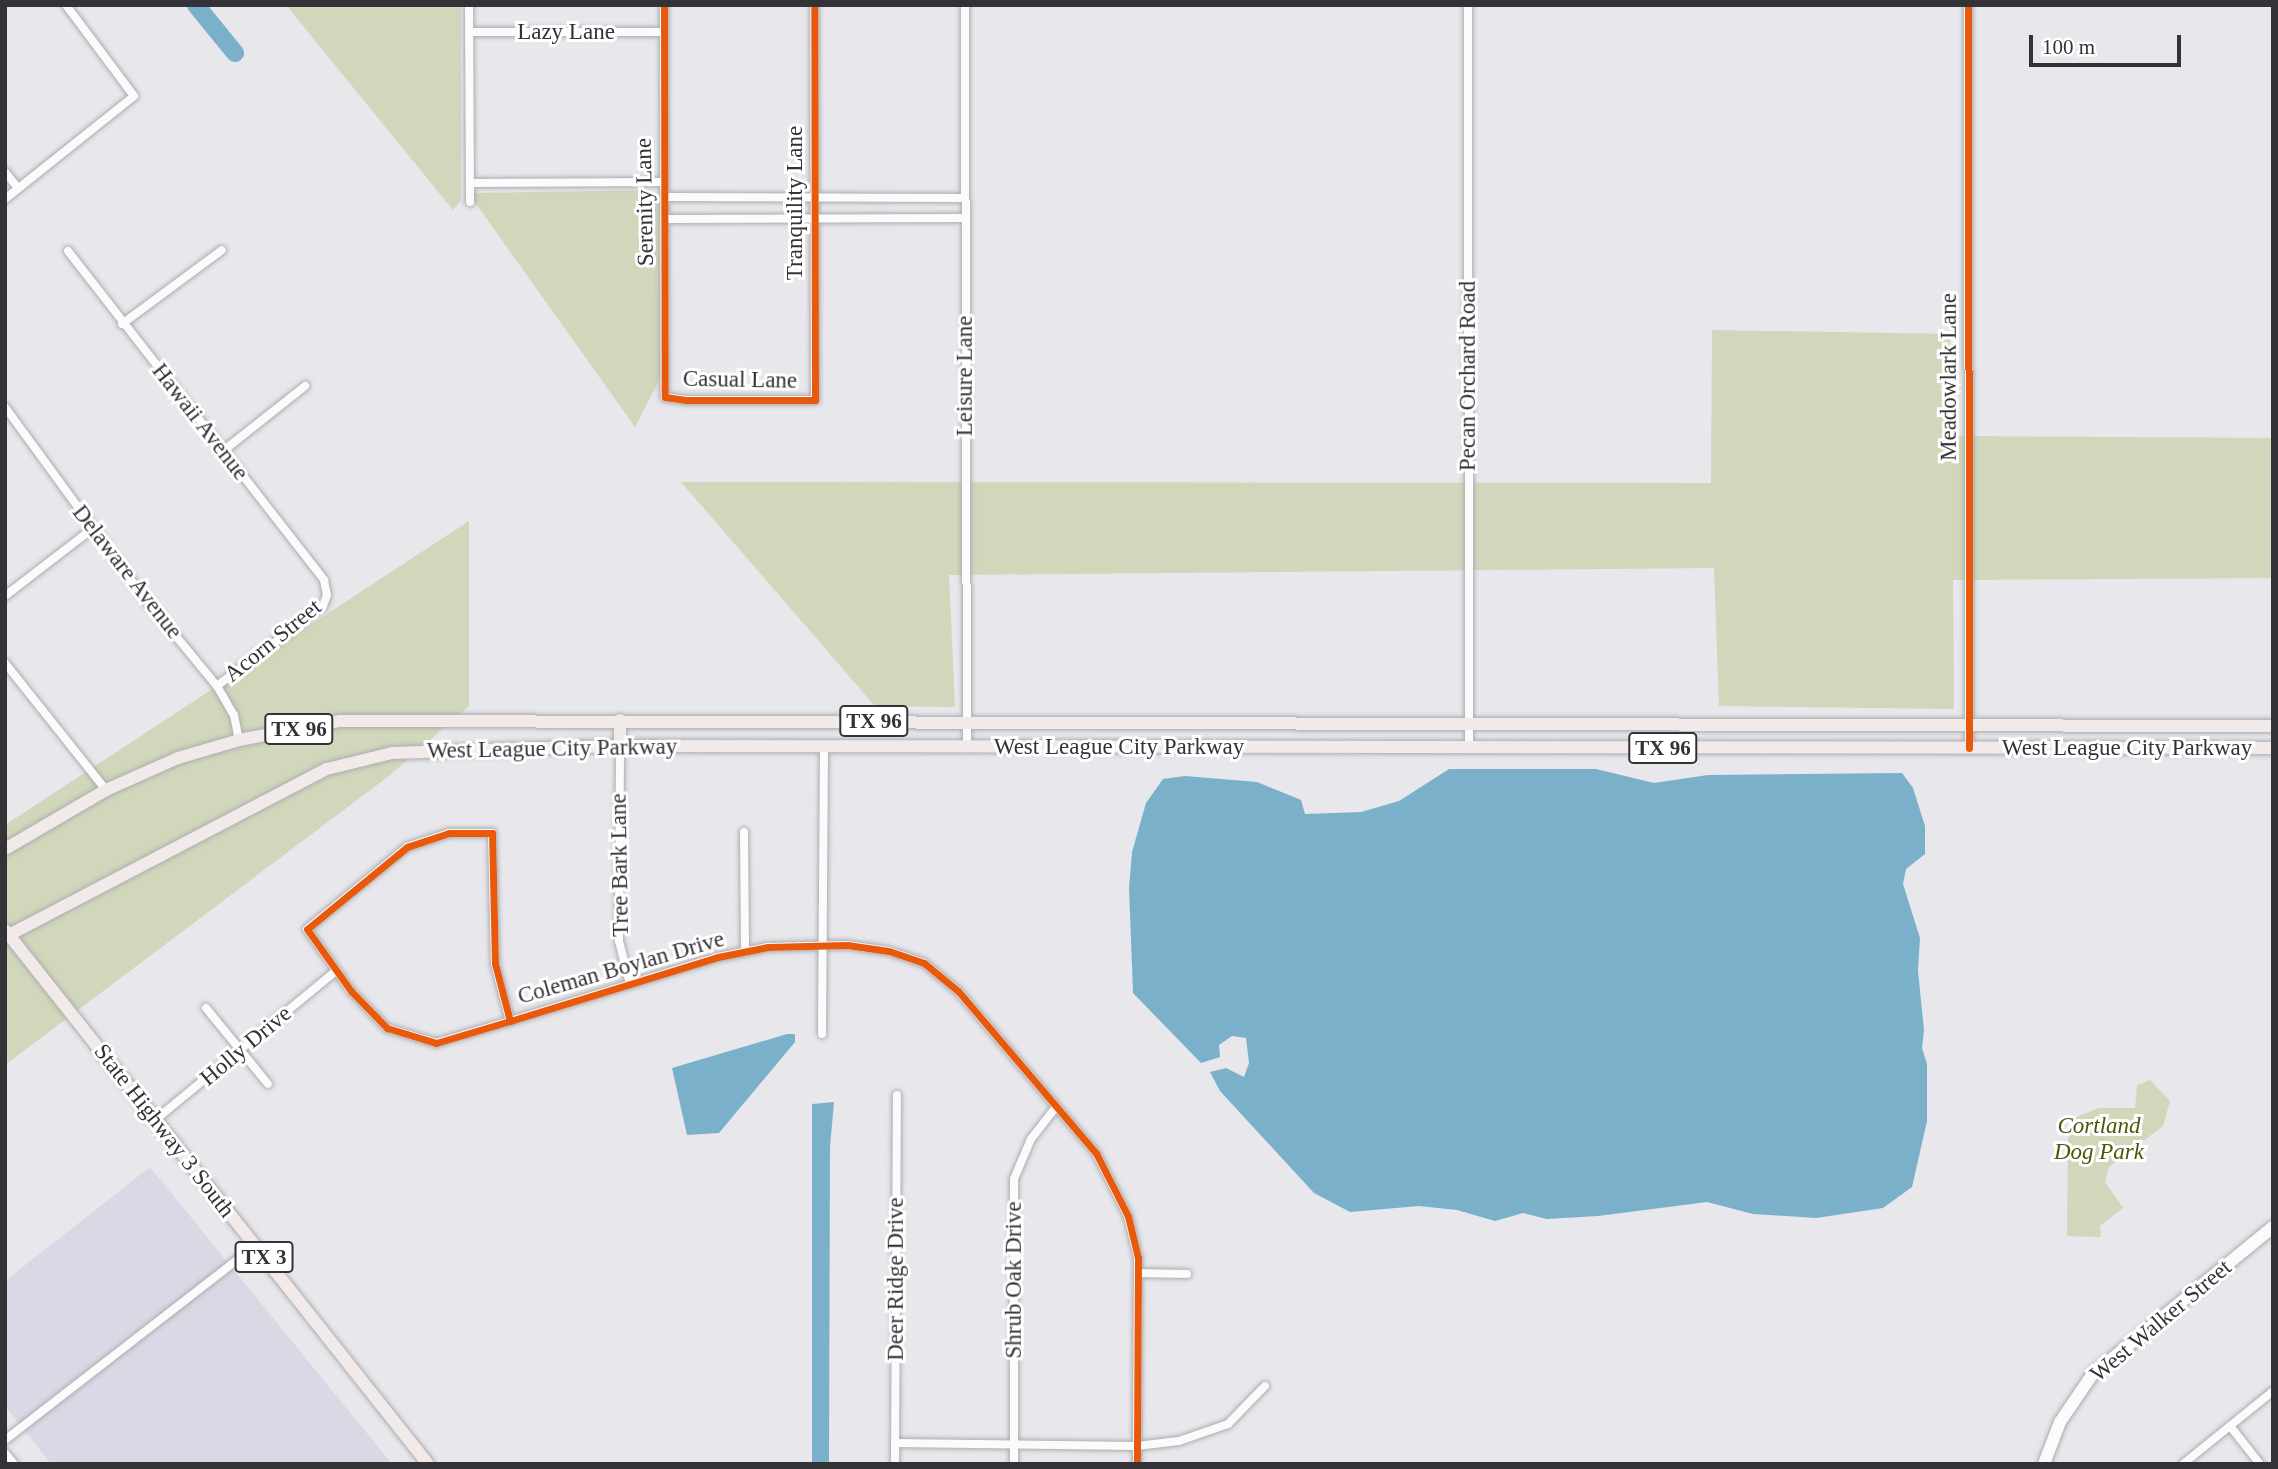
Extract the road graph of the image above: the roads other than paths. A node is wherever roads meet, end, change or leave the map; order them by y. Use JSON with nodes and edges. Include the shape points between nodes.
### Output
{"nodes":[{"id":1,"x":66,"y":5,"type":"edge"},
{"id":2,"x":469,"y":5,"type":"edge"},
{"id":3,"x":664,"y":5,"type":"edge"},
{"id":4,"x":814,"y":5,"type":"edge"},
{"id":5,"x":965,"y":5,"type":"edge"},
{"id":6,"x":1468,"y":5,"type":"edge"},
{"id":7,"x":1968,"y":5,"type":"edge"},
{"id":8,"x":469,"y":32,"type":"junction"},
{"id":9,"x":664,"y":32,"type":"junction"},
{"id":10,"x":5,"y":172,"type":"edge"},
{"id":11,"x":662,"y":182,"type":"junction"},
{"id":12,"x":470,"y":183,"type":"junction"},
{"id":13,"x":18,"y":188,"type":"junction"},
{"id":14,"x":666,"y":197,"type":"junction"},
{"id":15,"x":815,"y":198,"type":"junction"},
{"id":16,"x":965,"y":198,"type":"junction"},
{"id":17,"x":5,"y":199,"type":"edge"},
{"id":18,"x":470,"y":202,"type":"dead end"},
{"id":19,"x":815,"y":218,"type":"junction"},
{"id":20,"x":965,"y":218,"type":"junction"},
{"id":21,"x":665,"y":219,"type":"junction"},
{"id":22,"x":222,"y":250,"type":"dead end"},
{"id":23,"x":68,"y":251,"type":"dead end"},
{"id":24,"x":122,"y":324,"type":"junction"},
{"id":25,"x":305,"y":386,"type":"dead end"},
{"id":26,"x":666,"y":397,"type":"joint"},
{"id":27,"x":815,"y":400,"type":"joint"},
{"id":28,"x":5,"y":407,"type":"edge"},
{"id":29,"x":223,"y":451,"type":"junction"},
{"id":30,"x":92,"y":529,"type":"junction"},
{"id":31,"x":327,"y":595,"type":"joint"},
{"id":32,"x":5,"y":596,"type":"edge"},
{"id":33,"x":5,"y":663,"type":"edge"},
{"id":34,"x":217,"y":686,"type":"junction"},
{"id":35,"x":620,"y":720,"type":"junction"},
{"id":36,"x":966,"y":721,"type":"junction"},
{"id":37,"x":1469,"y":721,"type":"junction"},
{"id":38,"x":1968,"y":722,"type":"junction"},
{"id":39,"x":2273,"y":726,"type":"edge"},
{"id":40,"x":239,"y":740,"type":"junction"},
{"id":41,"x":620,"y":746,"type":"junction"},
{"id":42,"x":824,"y":747,"type":"junction"},
{"id":43,"x":967,"y":747,"type":"junction"},
{"id":44,"x":1469,"y":747,"type":"junction"},
{"id":45,"x":1969,"y":748,"type":"junction"},
{"id":46,"x":2273,"y":748,"type":"edge"},
{"id":47,"x":106,"y":790,"type":"junction"},
{"id":48,"x":744,"y":832,"type":"dead end"},
{"id":49,"x":5,"y":849,"type":"edge"},
{"id":50,"x":6,"y":934,"type":"edge"},
{"id":51,"x":822,"y":945,"type":"junction"},
{"id":52,"x":745,"y":952,"type":"junction"},
{"id":53,"x":336,"y":971,"type":"junction"},
{"id":54,"x":630,"y":984,"type":"junction"},
{"id":55,"x":206,"y":1008,"type":"dead end"},
{"id":56,"x":510,"y":1021,"type":"junction"},
{"id":57,"x":822,"y":1034,"type":"dead end"},
{"id":58,"x":240,"y":1051,"type":"junction"},
{"id":59,"x":268,"y":1084,"type":"dead end"},
{"id":60,"x":897,"y":1095,"type":"dead end"},
{"id":61,"x":1055,"y":1108,"type":"junction"},
{"id":62,"x":155,"y":1120,"type":"junction"},
{"id":63,"x":2273,"y":1227,"type":"edge"},
{"id":64,"x":255,"y":1246,"type":"junction"},
{"id":65,"x":1138,"y":1273,"type":"junction"},
{"id":66,"x":1187,"y":1273,"type":"dead end"},
{"id":67,"x":1265,"y":1386,"type":"dead end"},
{"id":68,"x":2273,"y":1391,"type":"edge"},
{"id":69,"x":2230,"y":1426,"type":"junction"},
{"id":70,"x":5,"y":1440,"type":"edge"},
{"id":71,"x":895,"y":1443,"type":"junction"},
{"id":72,"x":1014,"y":1444,"type":"junction"},
{"id":73,"x":1137,"y":1446,"type":"junction"},
{"id":74,"x":5,"y":1453,"type":"edge"},
{"id":75,"x":14,"y":1464,"type":"edge"},
{"id":76,"x":428,"y":1464,"type":"edge"},
{"id":77,"x":895,"y":1464,"type":"edge"},
{"id":78,"x":1014,"y":1464,"type":"edge"},
{"id":79,"x":1137,"y":1464,"type":"edge"},
{"id":80,"x":2045,"y":1464,"type":"edge"},
{"id":81,"x":2183,"y":1464,"type":"edge"},
{"id":82,"x":2260,"y":1464,"type":"edge"}],
"edges":[{"from":1,"to":13,"type":"street","via":[[134,96]]},
{"from":2,"to":8,"type":"street"},
{"from":3,"to":9,"type":"street","name":"Serenity Lane"},
{"from":4,"to":15,"type":"street","name":"Tranquility Lane"},
{"from":5,"to":16,"type":"street","name":"Leisure Lane"},
{"from":6,"to":37,"type":"street","name":"Pecan Orchard Road"},
{"from":7,"to":38,"type":"street","name":"Meadowlark Lane"},
{"from":8,"to":9,"type":"street","name":"Lazy Lane"},
{"from":8,"to":12,"type":"street"},
{"from":9,"to":11,"type":"street","name":"Serenity Lane"},
{"from":10,"to":13,"type":"street"},
{"from":11,"to":12,"type":"street"},
{"from":11,"to":14,"type":"street","name":"Serenity Lane"},
{"from":12,"to":18,"type":"street"},
{"from":13,"to":17,"type":"street"},
{"from":14,"to":15,"type":"street"},
{"from":14,"to":21,"type":"street","name":"Serenity Lane"},
{"from":15,"to":16,"type":"street"},
{"from":15,"to":19,"type":"street","name":"Tranquility Lane"},
{"from":16,"to":20,"type":"street","name":"Leisure Lane"},
{"from":19,"to":20,"type":"street"},
{"from":19,"to":21,"type":"street"},
{"from":19,"to":27,"type":"street","name":"Tranquility Lane"},
{"from":20,"to":36,"type":"street","name":"Leisure Lane"},
{"from":21,"to":26,"type":"street","name":"Serenity Lane"},
{"from":22,"to":24,"type":"street"},
{"from":23,"to":24,"type":"street","name":"Hawaii Avenue"},
{"from":24,"to":29,"type":"street","name":"Hawaii Avenue"},
{"from":25,"to":29,"type":"street"},
{"from":26,"to":27,"type":"street","name":"Casual Lane"},
{"from":28,"to":30,"type":"street","name":"Delaware Avenue"},
{"from":29,"to":31,"type":"street","name":"Hawaii Avenue","via":[[324,580]]},
{"from":30,"to":32,"type":"street"},
{"from":30,"to":34,"type":"street","name":"Delaware Avenue"},
{"from":31,"to":34,"type":"street","name":"Acorn Street","via":[[323,606]]},
{"from":33,"to":47,"type":"street"},
{"from":34,"to":40,"type":"street","name":"Delaware Avenue","via":[[234,715]]},
{"from":35,"to":36,"type":"main road","name":"West League City Parkway","number":"TX 96"},
{"from":35,"to":40,"type":"main road","name":"West League City Parkway","number":"TX 96","via":[[340,721]]},
{"from":35,"to":41,"type":"main road"},
{"from":36,"to":37,"type":"main road","name":"West League City Parkway","number":"TX 96"},
{"from":36,"to":43,"type":"street","name":"Leisure Lane"},
{"from":37,"to":38,"type":"main road","name":"West League City Parkway","number":"TX 96"},
{"from":37,"to":44,"type":"street","name":"Pecan Orchard Road"},
{"from":38,"to":39,"type":"main road","name":"West League City Parkway","number":"TX 96"},
{"from":38,"to":45,"type":"street","name":"Meadowlark Lane"},
{"from":40,"to":47,"type":"main road","name":"West League City Parkway","number":"TX 96","via":[[178,758]]},
{"from":41,"to":42,"type":"main road","name":"West League City Parkway","number":"TX 96"},
{"from":41,"to":50,"type":"main road","name":"West League City Parkway","number":"TX 96","via":[[392,753],[327,769]]},
{"from":41,"to":54,"type":"street","name":"Tree Bark Lane","via":[[619,941]]},
{"from":42,"to":43,"type":"main road","name":"West League City Parkway","number":"TX 96"},
{"from":42,"to":51,"type":"street"},
{"from":43,"to":44,"type":"main road","name":"West League City Parkway","number":"TX 96"},
{"from":44,"to":45,"type":"main road","name":"West League City Parkway","number":"TX 96"},
{"from":45,"to":46,"type":"main road","name":"West League City Parkway","number":"TX 96"},
{"from":47,"to":49,"type":"main road","name":"West League City Parkway","number":"TX 96"},
{"from":48,"to":52,"type":"street"},
{"from":50,"to":62,"type":"main road","name":"State Highway 3 South","number":"TX 3"},
{"from":51,"to":52,"type":"street","name":"Coleman Boylan Drive"},
{"from":51,"to":57,"type":"street"},
{"from":51,"to":61,"type":"street","name":"Coleman Boylan Drive","via":[[889,951],[923,963],[958,990]]},
{"from":52,"to":54,"type":"street","name":"Coleman Boylan Drive"},
{"from":53,"to":56,"type":"street","name":"Coleman Boylan Drive","via":[[387,1028],[414,1038],[436,1043]]},
{"from":53,"to":56,"type":"street","name":"Coleman Boylan Drive","via":[[307,929],[407,846],[449,833],[492,833],[495,964]]},
{"from":53,"to":58,"type":"street","name":"Holly Drive"},
{"from":54,"to":56,"type":"street","name":"Coleman Boylan Drive"},
{"from":55,"to":58,"type":"street"},
{"from":58,"to":59,"type":"street"},
{"from":58,"to":62,"type":"street","name":"Holly Drive"},
{"from":60,"to":71,"type":"street","name":"Deer Ridge Drive"},
{"from":61,"to":65,"type":"street","name":"Coleman Boylan Drive","via":[[1096,1153],[1128,1216]]},
{"from":61,"to":72,"type":"street","name":"Shrub Oak Drive","via":[[1031,1139],[1014,1179]]},
{"from":62,"to":64,"type":"main road","name":"State Highway 3 South","number":"TX 3"},
{"from":63,"to":80,"type":"street","name":"West Walker Street","via":[[2092,1375],[2060,1422]]},
{"from":64,"to":70,"type":"street"},
{"from":64,"to":76,"type":"main road","name":"State Highway 3 South","number":"TX 3"},
{"from":65,"to":66,"type":"street"},
{"from":65,"to":73,"type":"street","name":"Coleman Boylan Drive"},
{"from":67,"to":73,"type":"street","via":[[1228,1423],[1179,1441]]},
{"from":68,"to":69,"type":"street"},
{"from":69,"to":81,"type":"street"},
{"from":69,"to":82,"type":"street"},
{"from":71,"to":72,"type":"street"},
{"from":71,"to":77,"type":"street","name":"Deer Ridge Drive"},
{"from":72,"to":73,"type":"street"},
{"from":72,"to":78,"type":"street","name":"Shrub Oak Drive"},
{"from":73,"to":79,"type":"street","name":"Coleman Boylan Drive"},
{"from":74,"to":75,"type":"street"}]}
